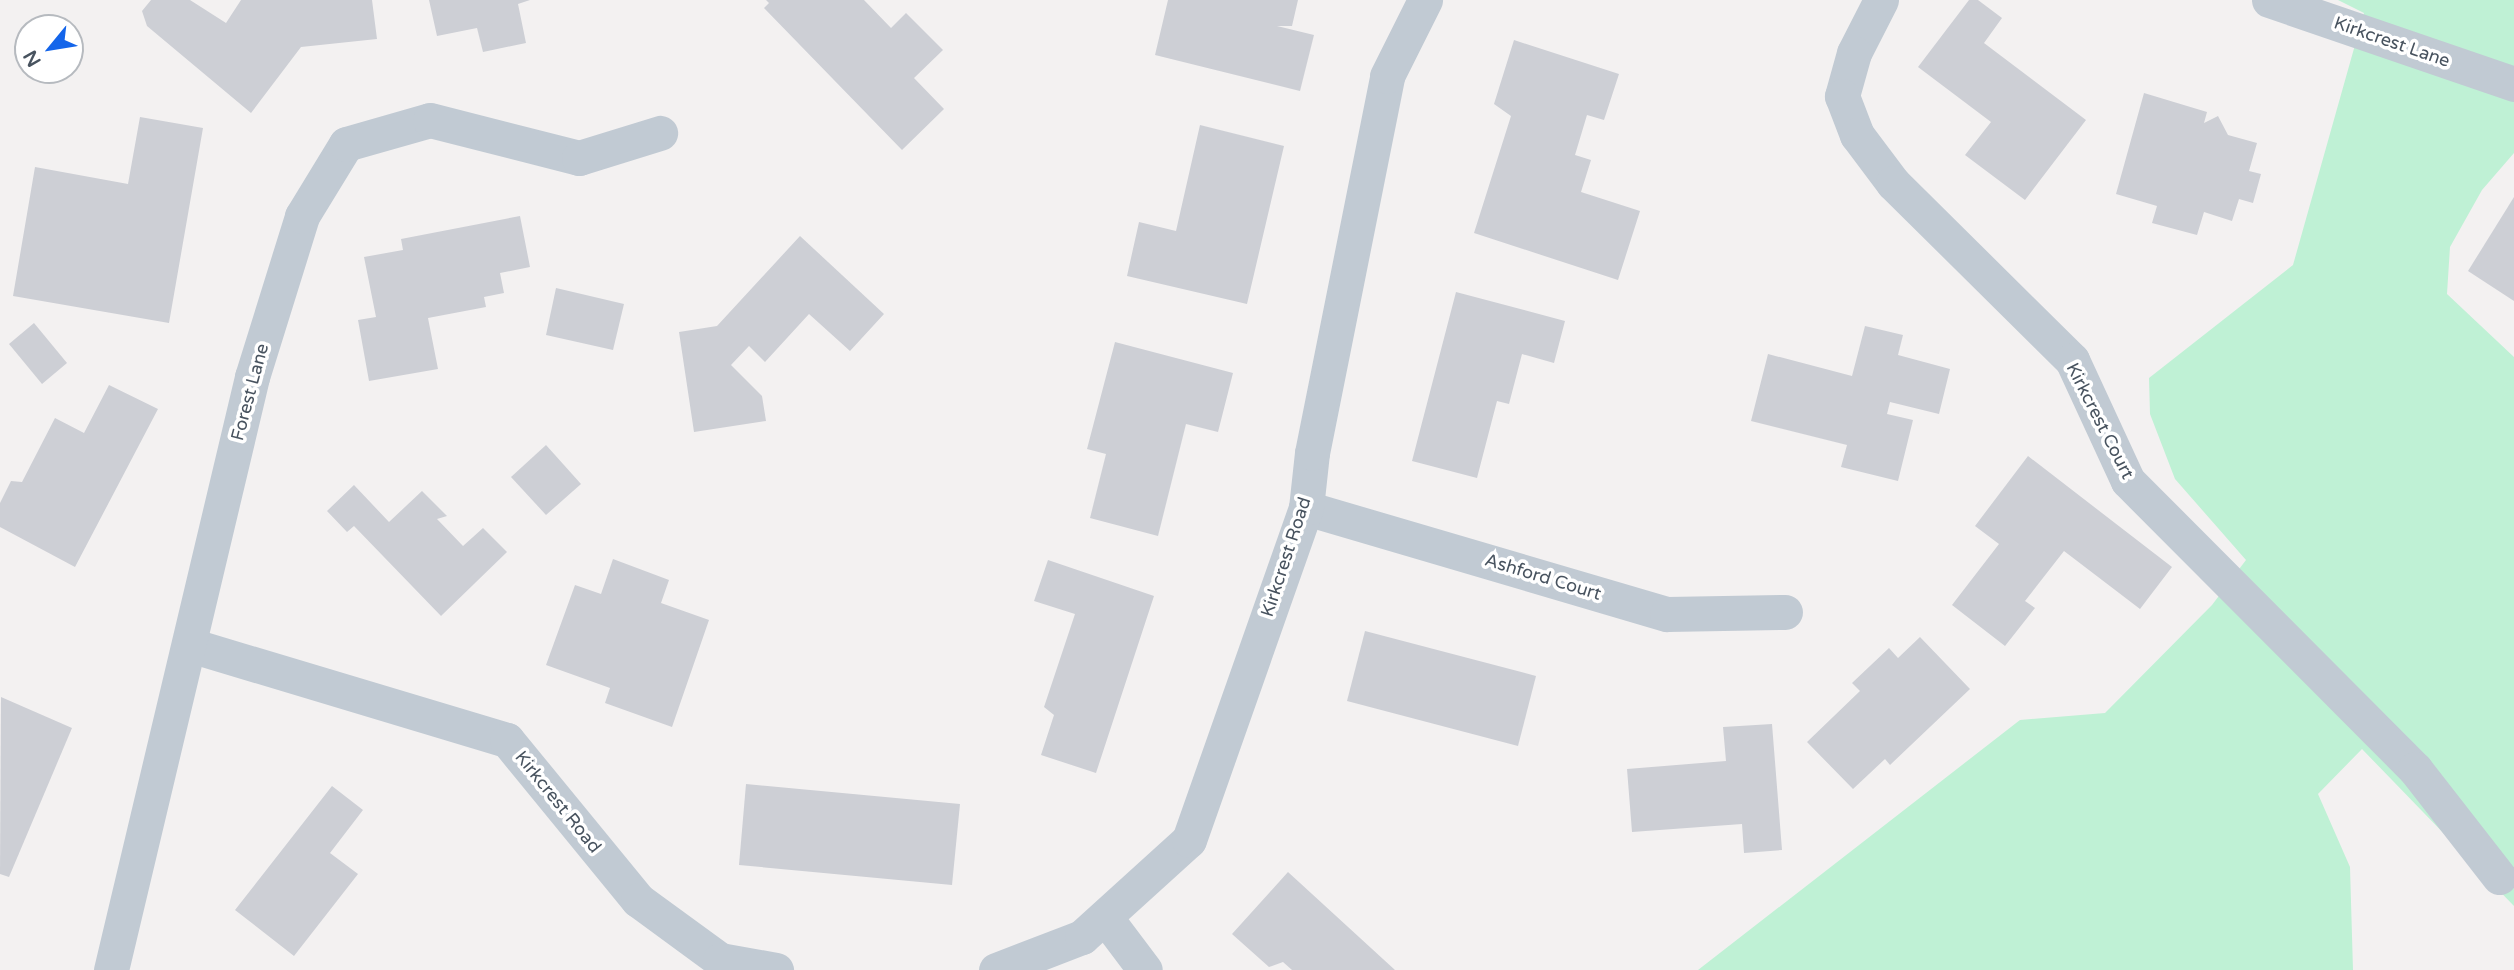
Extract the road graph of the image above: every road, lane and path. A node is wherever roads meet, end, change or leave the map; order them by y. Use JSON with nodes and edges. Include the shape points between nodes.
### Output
{"nodes":[{"id":1,"x":1425,"y":0,"type":"edge"},
{"id":2,"x":1881,"y":0,"type":"edge"},
{"id":3,"x":2269,"y":0,"type":"edge"},
{"id":4,"x":2514,"y":84,"type":"edge"},
{"id":5,"x":660,"y":133,"type":"dead end"},
{"id":6,"x":1306,"y":508,"type":"junction"},
{"id":7,"x":1785,"y":612,"type":"dead end"},
{"id":8,"x":190,"y":645,"type":"junction"},
{"id":9,"x":2499,"y":877,"type":"dead end"},
{"id":10,"x":1105,"y":917,"type":"junction"},
{"id":11,"x":111,"y":970,"type":"edge"},
{"id":12,"x":776,"y":970,"type":"edge"},
{"id":13,"x":996,"y":970,"type":"edge"},
{"id":14,"x":1145,"y":970,"type":"edge"}],
"edges":[{"from":1,"to":6,"type":"street","name":"Kirkcrest Road","via":[[1387,76],[1312,453]]},
{"from":2,"to":9,"type":"street","name":"Kirkcrest Court","via":[[1854,53],[1842,96],[1857,135],[1893,183],[2072,360],[2128,481],[2415,769]]},
{"from":3,"to":4,"type":"street","name":"Kirkcrest Lane"},
{"from":5,"to":8,"type":"street","name":"Forest Lane","via":[[579,158],[430,120],[346,144],[302,216],[252,377]]},
{"from":6,"to":7,"type":"street","name":"Ashford Court","via":[[1667,614]]},
{"from":6,"to":10,"type":"street","name":"Kirkcrest Road","via":[[1189,840]]},
{"from":8,"to":11,"type":"street","name":"Forest Lane"},
{"from":8,"to":12,"type":"street","name":"Kirkcrest Road","via":[[507,740],[638,900],[720,960]]},
{"from":10,"to":13,"type":"street","name":"Kirkcrest Road","via":[[1082,937]]},
{"from":10,"to":14,"type":"street"}]}
